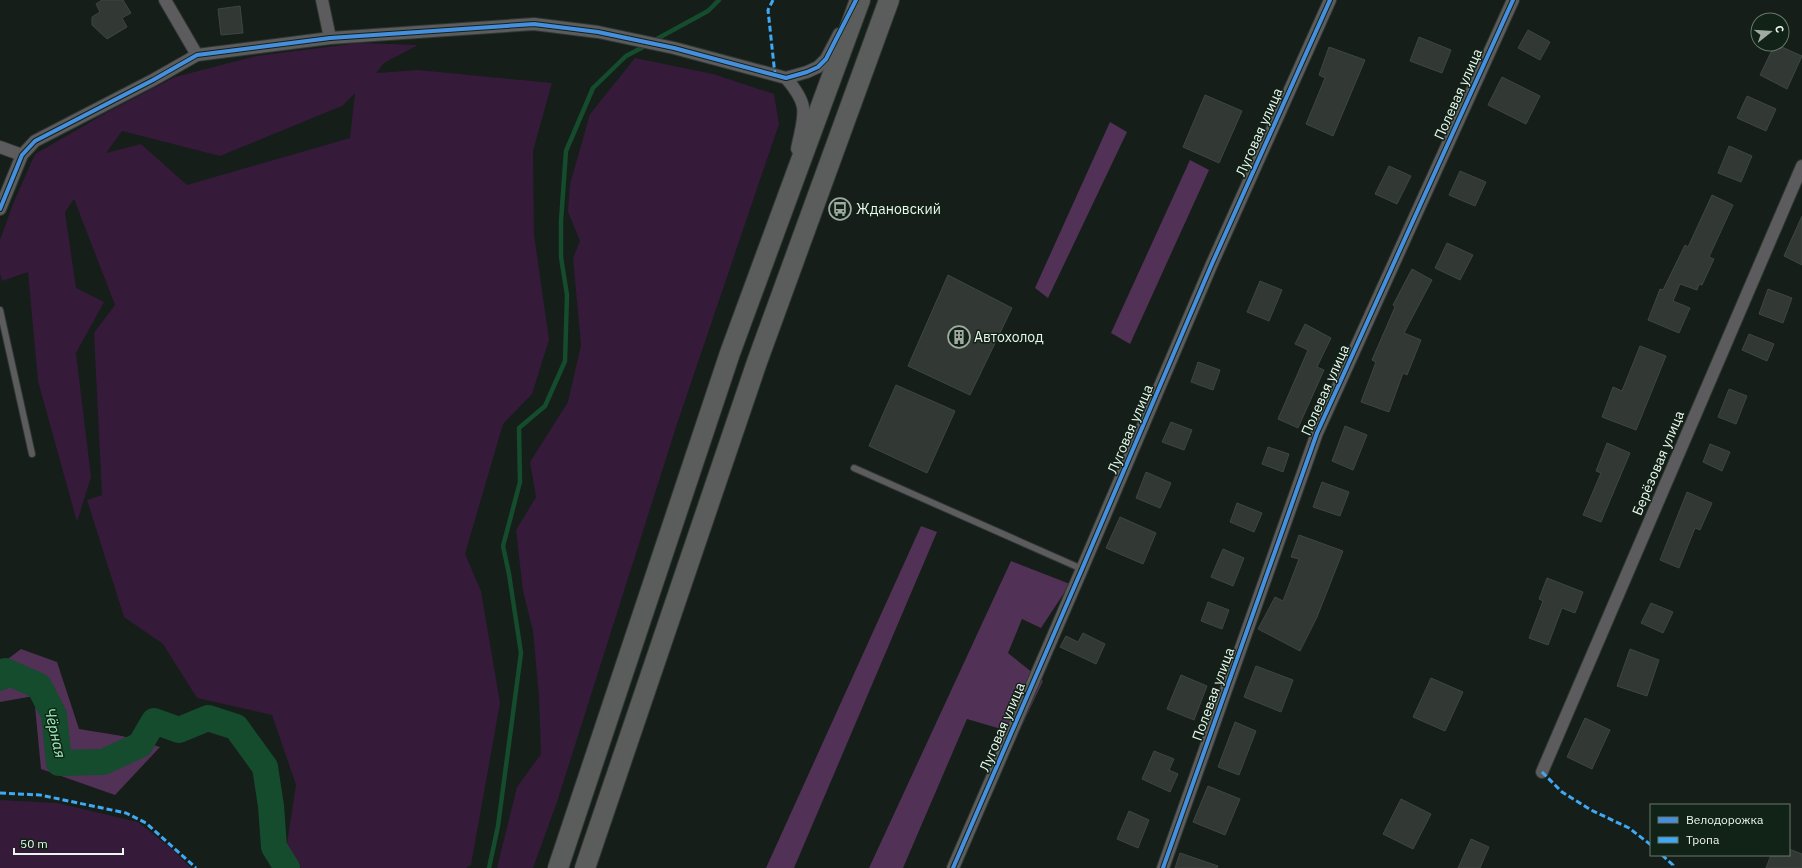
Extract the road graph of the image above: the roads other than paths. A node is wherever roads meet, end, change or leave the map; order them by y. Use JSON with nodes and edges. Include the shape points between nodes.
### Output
{"nodes":[{"id":1,"x":165,"y":0,"type":"edge"},
{"id":2,"x":322,"y":0,"type":"edge"},
{"id":3,"x":856,"y":0,"type":"edge"},
{"id":4,"x":860,"y":0,"type":"edge"},
{"id":5,"x":889,"y":0,"type":"edge"},
{"id":6,"x":1330,"y":0,"type":"edge"},
{"id":7,"x":1513,"y":0,"type":"edge"},
{"id":8,"x":330,"y":38,"type":"junction"},
{"id":9,"x":197,"y":55,"type":"junction"},
{"id":10,"x":786,"y":78,"type":"junction"},
{"id":11,"x":0,"y":147,"type":"edge"},
{"id":12,"x":22,"y":155,"type":"junction"},
{"id":13,"x":1802,"y":166,"type":"edge"},
{"id":14,"x":787,"y":197,"type":"junction"},
{"id":15,"x":0,"y":209,"type":"edge"},
{"id":16,"x":0,"y":310,"type":"edge"},
{"id":17,"x":32,"y":454,"type":"dead end"},
{"id":18,"x":854,"y":468,"type":"dead end"},
{"id":19,"x":1082,"y":569,"type":"junction"},
{"id":20,"x":1542,"y":772,"type":"dead end"},
{"id":21,"x":558,"y":868,"type":"edge"},
{"id":22,"x":586,"y":868,"type":"edge"},
{"id":23,"x":953,"y":868,"type":"edge"},
{"id":24,"x":1163,"y":868,"type":"edge"}],
"edges":[{"from":1,"to":9,"type":"street"},
{"from":2,"to":8,"type":"street"},
{"from":3,"to":10,"type":"street","via":[[826,59],[818,67]]},
{"from":4,"to":14,"type":"main road"},
{"from":5,"to":22,"type":"main road","via":[[757,362]]},
{"from":6,"to":19,"type":"street","name":"Луговая улица","via":[[1211,266]]},
{"from":7,"to":24,"type":"street","name":"Полевая улица","via":[[1317,433]]},
{"from":8,"to":9,"type":"street"},
{"from":8,"to":10,"type":"street","via":[[534,24],[598,32],[674,48]]},
{"from":9,"to":12,"type":"street","via":[[35,142]]},
{"from":10,"to":14,"type":"street","via":[[798,92],[804,115]]},
{"from":11,"to":12,"type":"street"},
{"from":12,"to":15,"type":"street"},
{"from":13,"to":20,"type":"street","name":"Берёзовая улица"},
{"from":14,"to":21,"type":"main road","via":[[730,353]]},
{"from":16,"to":17,"type":"lane"},
{"from":18,"to":19,"type":"lane"},
{"from":19,"to":23,"type":"street","name":"Луговая улица"}]}
